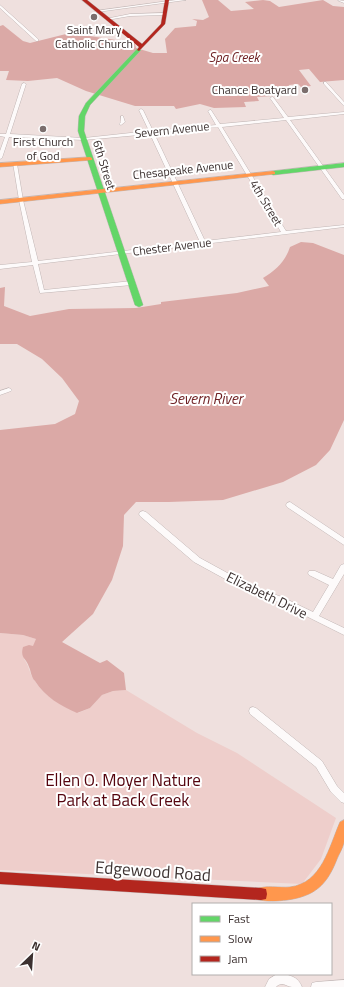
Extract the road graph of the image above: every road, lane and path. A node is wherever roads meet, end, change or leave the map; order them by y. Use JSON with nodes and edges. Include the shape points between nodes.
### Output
{"nodes":[{"id":1,"x":84,"y":0,"type":"edge"},
{"id":2,"x":184,"y":0,"type":"edge"},
{"id":3,"x":340,"y":0,"type":"edge"},
{"id":4,"x":167,"y":1,"type":"edge"},
{"id":5,"x":344,"y":2,"type":"edge"},
{"id":6,"x":0,"y":6,"type":"edge"},
{"id":7,"x":97,"y":11,"type":"junction"},
{"id":8,"x":165,"y":14,"type":"junction"},
{"id":9,"x":107,"y":19,"type":"junction"},
{"id":10,"x":37,"y":40,"type":"dead end"},
{"id":11,"x":141,"y":47,"type":"junction"},
{"id":12,"x":326,"y":83,"type":"dead end"},
{"id":13,"x":24,"y":84,"type":"dead end"},
{"id":14,"x":272,"y":98,"type":"dead end"},
{"id":15,"x":344,"y":105,"type":"edge"},
{"id":16,"x":141,"y":110,"type":"dead end"},
{"id":17,"x":210,"y":111,"type":"dead end"},
{"id":18,"x":344,"y":113,"type":"edge"},
{"id":19,"x":122,"y":117,"type":"dead end"},
{"id":20,"x":287,"y":119,"type":"junction"},
{"id":21,"x":121,"y":124,"type":"dead end"},
{"id":22,"x":219,"y":126,"type":"junction"},
{"id":23,"x":152,"y":132,"type":"junction"},
{"id":24,"x":0,"y":135,"type":"edge"},
{"id":25,"x":9,"y":135,"type":"junction"},
{"id":26,"x":84,"y":139,"type":"junction"},
{"id":27,"x":0,"y":158,"type":"edge"},
{"id":28,"x":90,"y":159,"type":"junction"},
{"id":29,"x":16,"y":164,"type":"junction"},
{"id":30,"x":0,"y":165,"type":"edge"},
{"id":31,"x":344,"y":165,"type":"edge"},
{"id":32,"x":322,"y":167,"type":"junction"},
{"id":33,"x":249,"y":175,"type":"junction"},
{"id":34,"x":175,"y":183,"type":"junction"},
{"id":35,"x":100,"y":191,"type":"junction"},
{"id":36,"x":344,"y":198,"type":"edge"},
{"id":37,"x":21,"y":200,"type":"junction"},
{"id":38,"x":0,"y":202,"type":"edge"},
{"id":39,"x":344,"y":226,"type":"edge"},
{"id":40,"x":284,"y":233,"type":"junction"},
{"id":41,"x":203,"y":243,"type":"junction"},
{"id":42,"x":121,"y":253,"type":"junction"},
{"id":43,"x":35,"y":263,"type":"junction"},
{"id":44,"x":0,"y":267,"type":"edge"},
{"id":45,"x":132,"y":283,"type":"junction"},
{"id":46,"x":140,"y":305,"type":"dead end"},
{"id":47,"x":9,"y":390,"type":"dead end"},
{"id":48,"x":0,"y":393,"type":"edge"},
{"id":49,"x":290,"y":505,"type":"dead end"},
{"id":50,"x":143,"y":514,"type":"dead end"},
{"id":51,"x":344,"y":542,"type":"edge"},
{"id":52,"x":344,"y":567,"type":"edge"},
{"id":53,"x":312,"y":573,"type":"dead end"},
{"id":54,"x":333,"y":583,"type":"junction"},
{"id":55,"x":314,"y":617,"type":"junction"},
{"id":56,"x":344,"y":632,"type":"edge"},
{"id":57,"x":253,"y":711,"type":"dead end"},
{"id":58,"x":344,"y":799,"type":"edge"},
{"id":59,"x":344,"y":826,"type":"edge"},
{"id":60,"x":0,"y":878,"type":"edge"},
{"id":61,"x":344,"y":985,"type":"edge"},
{"id":62,"x":270,"y":987,"type":"edge"},
{"id":63,"x":297,"y":987,"type":"edge"},
{"id":64,"x":316,"y":987,"type":"edge"}],
"edges":[{"from":1,"to":7,"type":"main road"},
{"from":2,"to":4,"type":"street"},
{"from":3,"to":5,"type":"street"},
{"from":4,"to":7,"type":"street"},
{"from":4,"to":8,"type":"main road"},
{"from":6,"to":10,"type":"street"},
{"from":7,"to":9,"type":"main road"},
{"from":8,"to":9,"type":"street","via":[[130,15]]},
{"from":8,"to":11,"type":"main road","name":"6th Street","via":[[163,24]]},
{"from":9,"to":11,"type":"main road"},
{"from":11,"to":26,"type":"main road","name":"6th Street","via":[[90,101],[82,114],[81,131]]},
{"from":12,"to":15,"type":"street"},
{"from":13,"to":25,"type":"street"},
{"from":14,"to":20,"type":"street"},
{"from":16,"to":23,"type":"street"},
{"from":17,"to":22,"type":"street","name":"4th Street"},
{"from":18,"to":20,"type":"street","name":"Severn Avenue"},
{"from":19,"to":21,"type":"street"},
{"from":20,"to":22,"type":"street","name":"Severn Avenue"},
{"from":20,"to":32,"type":"street"},
{"from":22,"to":23,"type":"street","name":"Severn Avenue"},
{"from":22,"to":33,"type":"street","name":"4th Street"},
{"from":23,"to":26,"type":"street","name":"Severn Avenue"},
{"from":23,"to":34,"type":"street"},
{"from":24,"to":25,"type":"street","name":"Severn Avenue"},
{"from":25,"to":26,"type":"street","name":"Severn Avenue"},
{"from":25,"to":27,"type":"street"},
{"from":26,"to":28,"type":"main road","name":"6th Street"},
{"from":28,"to":29,"type":"main road"},
{"from":28,"to":35,"type":"main road","name":"6th Street"},
{"from":29,"to":30,"type":"main road"},
{"from":29,"to":37,"type":"street"},
{"from":31,"to":32,"type":"main road","name":"Chesapeake Avenue"},
{"from":32,"to":33,"type":"main road","name":"Chesapeake Avenue"},
{"from":32,"to":36,"type":"street"},
{"from":33,"to":34,"type":"main road","name":"Chesapeake Avenue"},
{"from":33,"to":40,"type":"street","name":"4th Street"},
{"from":34,"to":35,"type":"main road","name":"Chesapeake Avenue"},
{"from":34,"to":41,"type":"street"},
{"from":35,"to":37,"type":"main road","name":"Chesapeake Avenue"},
{"from":35,"to":42,"type":"main road","name":"6th Street"},
{"from":37,"to":38,"type":"main road","name":"Chesapeake Avenue"},
{"from":37,"to":43,"type":"street"},
{"from":39,"to":40,"type":"street","name":"Chester Avenue"},
{"from":40,"to":41,"type":"street","name":"Chester Avenue"},
{"from":41,"to":42,"type":"street","name":"Chester Avenue"},
{"from":42,"to":43,"type":"street","name":"Chester Avenue"},
{"from":42,"to":45,"type":"main road","name":"6th Street"},
{"from":43,"to":44,"type":"street","name":"Chester Avenue"},
{"from":43,"to":45,"type":"street","via":[[42,292]]},
{"from":45,"to":46,"type":"main road","name":"6th Street"},
{"from":47,"to":48,"type":"street"},
{"from":49,"to":51,"type":"street"},
{"from":50,"to":55,"type":"street","name":"Elizabeth Drive","via":[[192,556],[250,589],[279,599]]},
{"from":52,"to":54,"type":"street"},
{"from":53,"to":54,"type":"street"},
{"from":54,"to":55,"type":"street"},
{"from":55,"to":56,"type":"street","name":"Elizabeth Drive"},
{"from":57,"to":58,"type":"street","via":[[319,764],[334,789]]},
{"from":59,"to":60,"type":"main road","name":"Edgewood Road","via":[[320,879],[312,887],[296,894]]},
{"from":61,"to":64,"type":"street"},
{"from":62,"to":63,"type":"street","via":[[280,978],[288,979]]}]}
